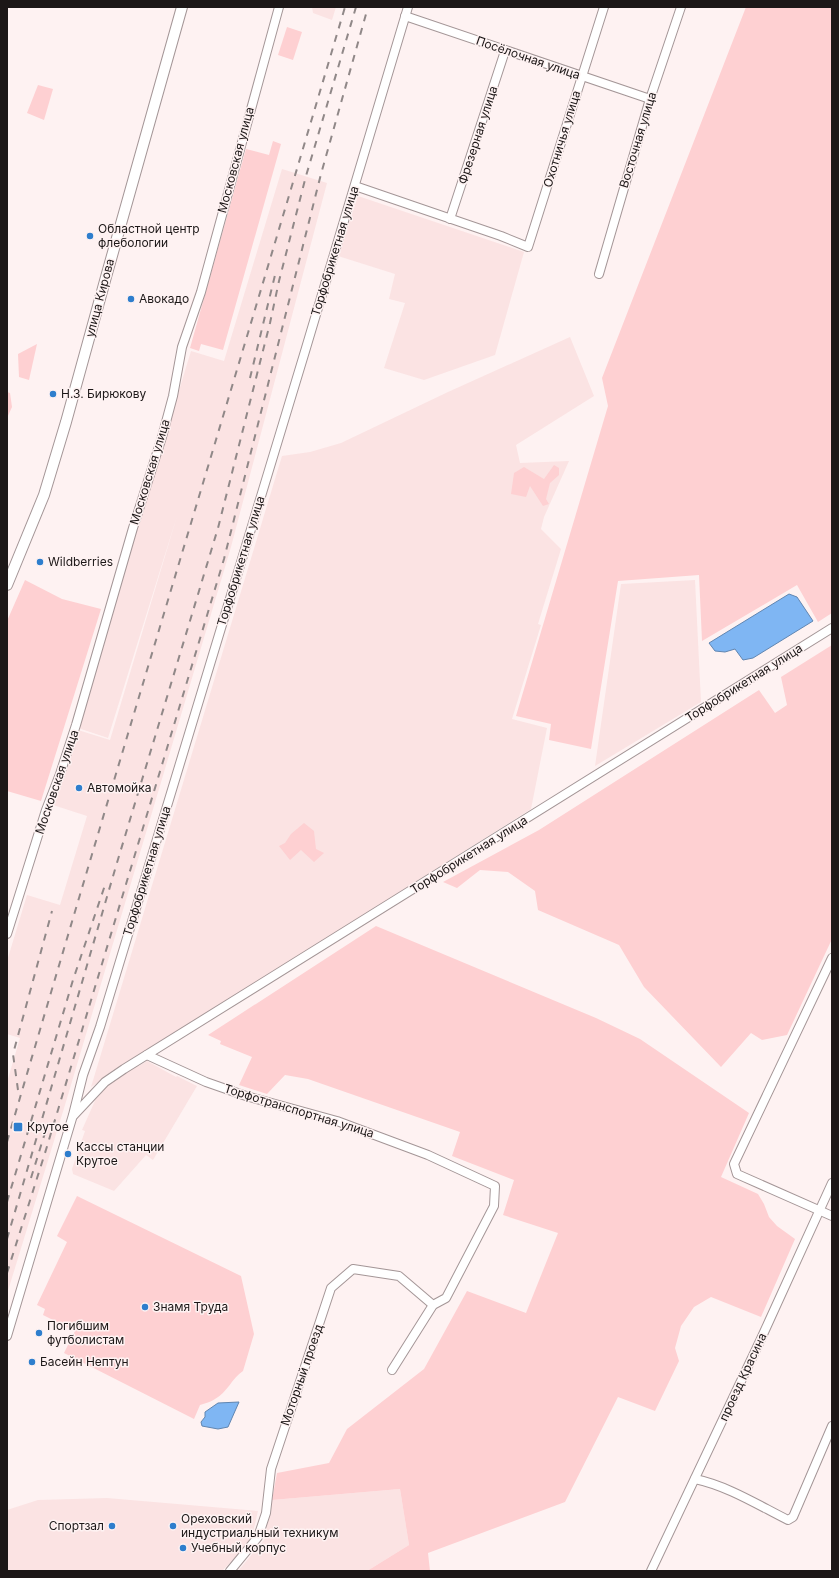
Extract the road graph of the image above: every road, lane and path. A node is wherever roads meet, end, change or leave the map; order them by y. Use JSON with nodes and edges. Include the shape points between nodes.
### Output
{"nodes":[{"id":1,"x":182,"y":7,"type":"edge"},
{"id":2,"x":279,"y":7,"type":"edge"},
{"id":3,"x":408,"y":7,"type":"edge"},
{"id":4,"x":604,"y":7,"type":"edge"},
{"id":5,"x":681,"y":7,"type":"edge"},
{"id":6,"x":405,"y":16,"type":"junction"},
{"id":7,"x":505,"y":50,"type":"junction"},
{"id":8,"x":581,"y":76,"type":"junction"},
{"id":9,"x":650,"y":99,"type":"junction"},
{"id":10,"x":355,"y":186,"type":"junction"},
{"id":11,"x":450,"y":219,"type":"junction"},
{"id":12,"x":599,"y":274,"type":"dead end"},
{"id":13,"x":7,"y":585,"type":"edge"},
{"id":14,"x":832,"y":628,"type":"edge"},
{"id":15,"x":7,"y":934,"type":"edge"},
{"id":16,"x":832,"y":958,"type":"edge"},
{"id":17,"x":147,"y":1055,"type":"junction"},
{"id":18,"x":74,"y":1115,"type":"junction"},
{"id":19,"x":832,"y":1183,"type":"edge"},
{"id":20,"x":819,"y":1211,"type":"junction"},
{"id":21,"x":832,"y":1216,"type":"edge"},
{"id":22,"x":433,"y":1305,"type":"junction"},
{"id":23,"x":7,"y":1336,"type":"edge"},
{"id":24,"x":392,"y":1370,"type":"dead end"},
{"id":25,"x":832,"y":1426,"type":"edge"},
{"id":26,"x":695,"y":1479,"type":"junction"},
{"id":27,"x":230,"y":1571,"type":"edge"},
{"id":28,"x":651,"y":1571,"type":"edge"}],
"edges":[{"from":1,"to":13,"type":"street","name":"улица Кирова","via":[[44,495]]},
{"from":2,"to":15,"type":"street","name":"Московская улица","via":[[200,292],[182,347],[162,438],[133,528],[76,726],[46,810]]},
{"from":3,"to":6,"type":"street","name":"Торфобрикетная улица"},
{"from":4,"to":8,"type":"street","name":"Охотничья улица"},
{"from":5,"to":9,"type":"street","name":"Восточная улица"},
{"from":6,"to":7,"type":"street","name":"Посёлочная улица"},
{"from":6,"to":10,"type":"street","name":"Торфобрикетная улица"},
{"from":7,"to":8,"type":"street","name":"Посёлочная улица"},
{"from":7,"to":11,"type":"street","name":"Фрезерная улица"},
{"from":8,"to":9,"type":"street","name":"Посёлочная улица"},
{"from":8,"to":11,"type":"street","name":"Охотничья улица","via":[[528,247]]},
{"from":9,"to":12,"type":"street","name":"Восточная улица"},
{"from":10,"to":11,"type":"street"},
{"from":10,"to":18,"type":"street","name":"Торфобрикетная улица","via":[[100,1027],[83,1075]]},
{"from":14,"to":17,"type":"street","name":"Торфобрикетная улица"},
{"from":16,"to":20,"type":"street","via":[[734,1164],[737,1174]]},
{"from":17,"to":18,"type":"street","name":"Торфобрикетная улица","via":[[105,1082]]},
{"from":17,"to":22,"type":"street","name":"Торфотранспортная улица","via":[[206,1082],[246,1096],[337,1121],[428,1155],[496,1186],[494,1206],[446,1298]]},
{"from":18,"to":23,"type":"street","name":"Торфобрикетная улица"},
{"from":19,"to":20,"type":"street","name":"проезд Красина"},
{"from":20,"to":21,"type":"street"},
{"from":20,"to":26,"type":"street","name":"проезд Красина"},
{"from":22,"to":24,"type":"street","name":"Торфотранспортная улица"},
{"from":22,"to":27,"type":"street","name":"Моторный проезд","via":[[399,1276],[353,1269],[332,1288],[270,1469],[266,1513],[258,1537]]},
{"from":25,"to":26,"type":"street","via":[[793,1517],[788,1520],[721,1487]]},
{"from":26,"to":28,"type":"street","name":"проезд Красина"}]}
